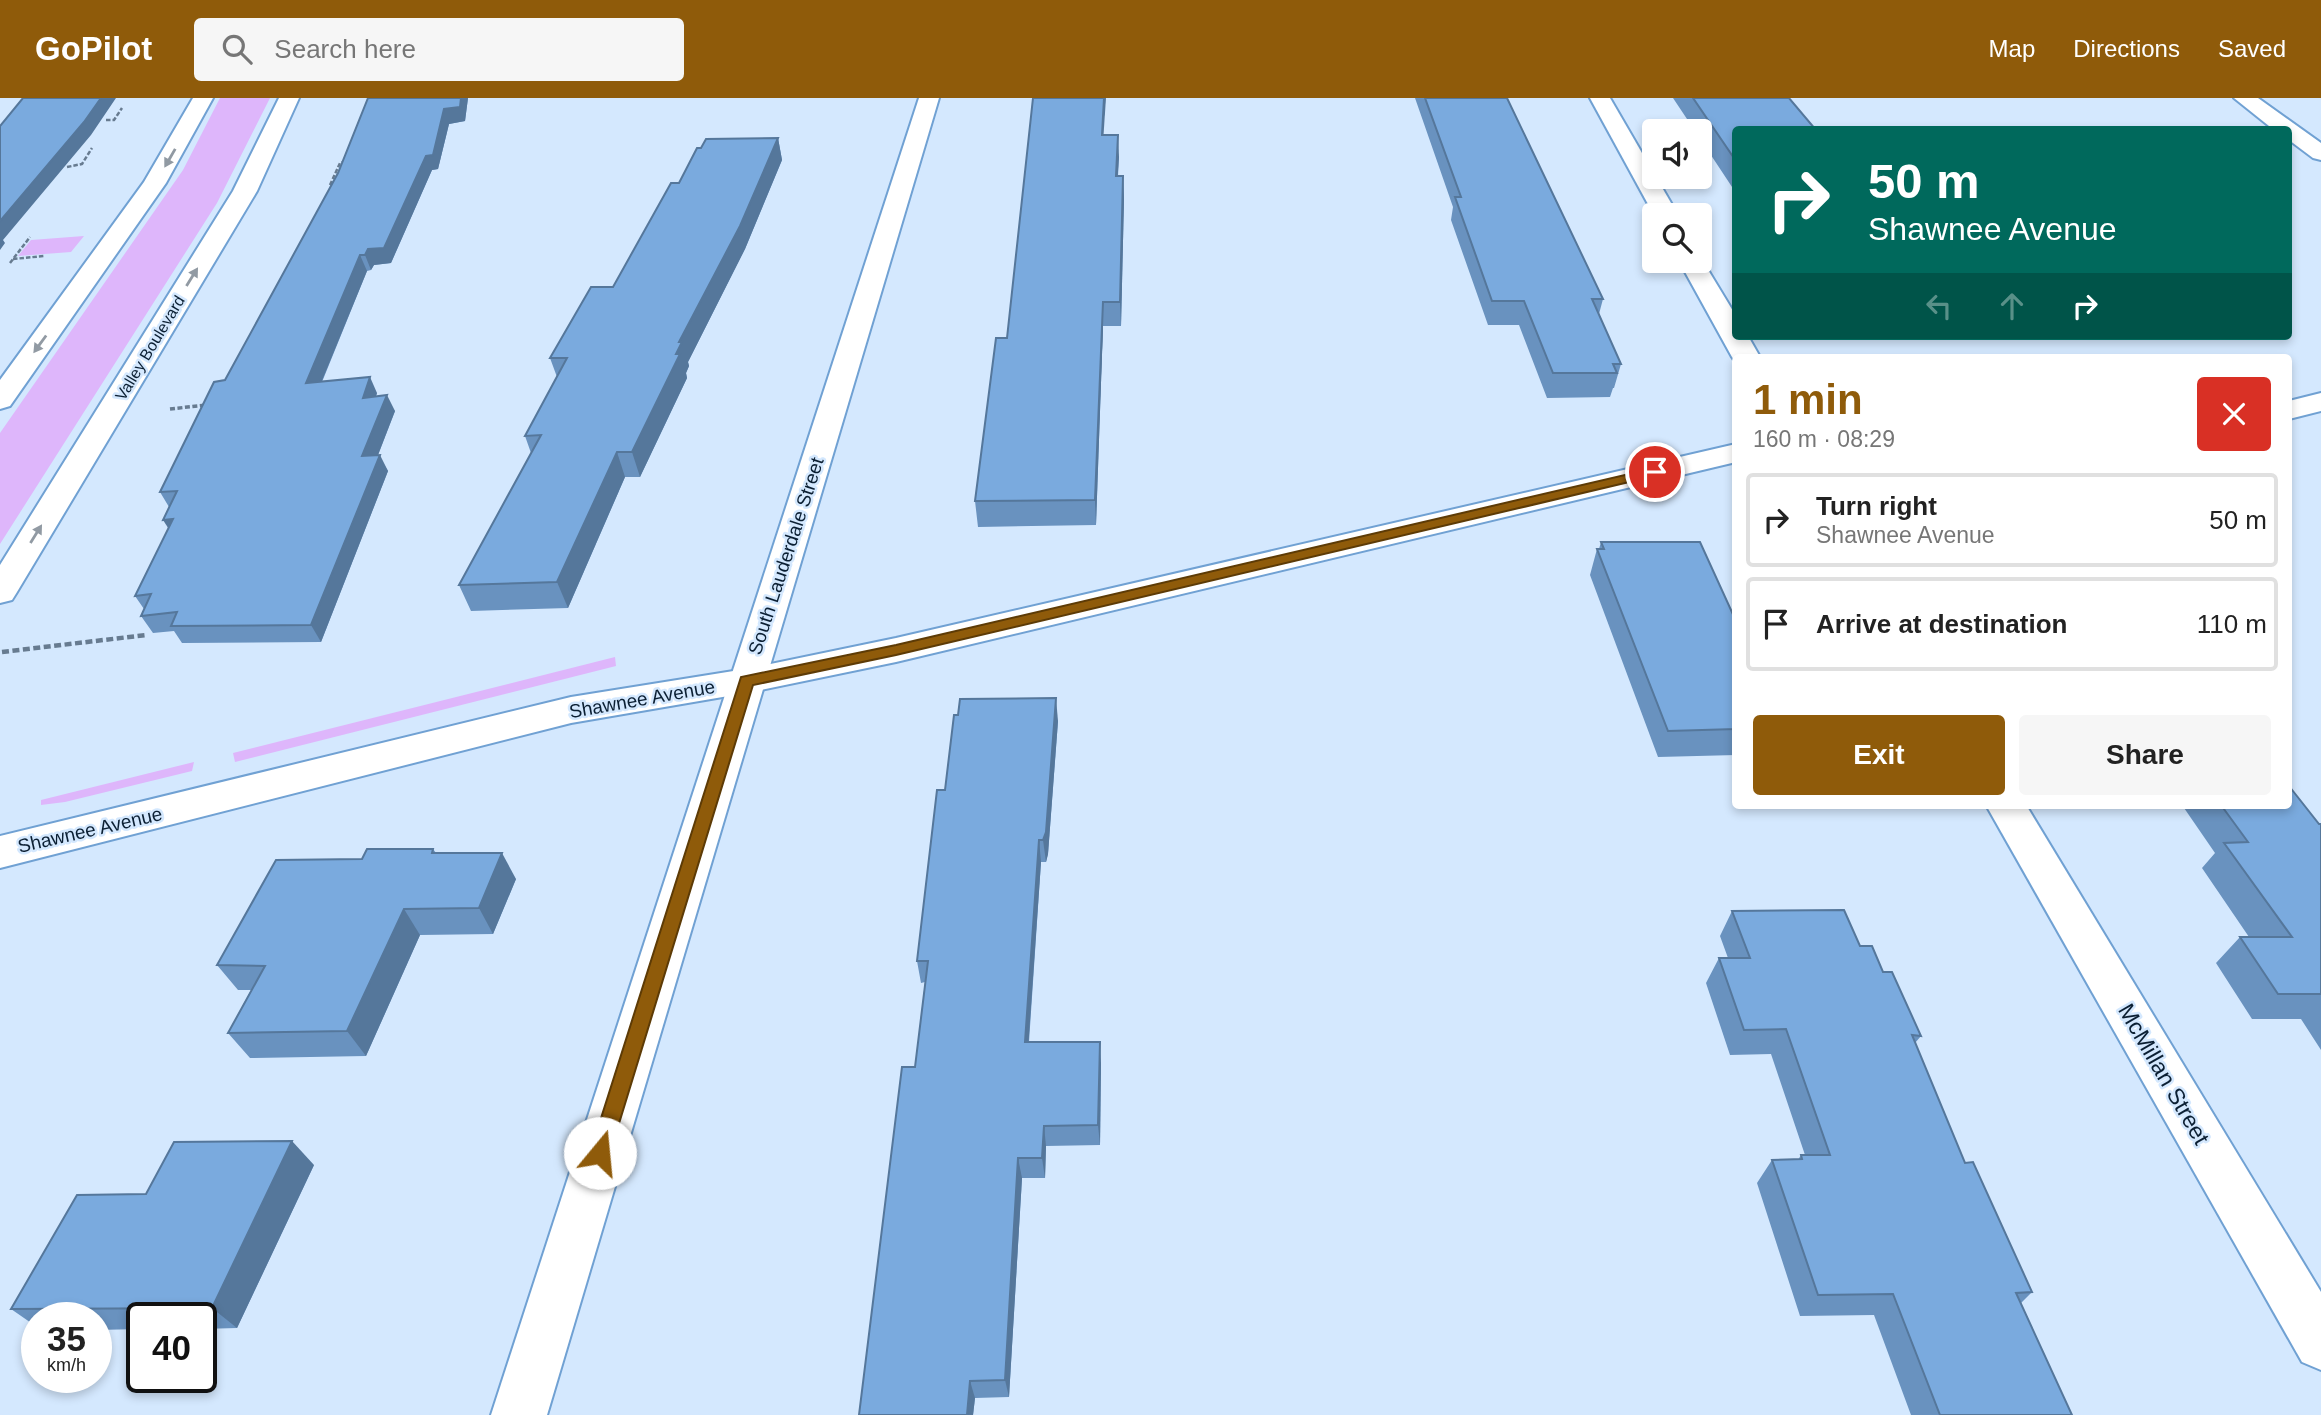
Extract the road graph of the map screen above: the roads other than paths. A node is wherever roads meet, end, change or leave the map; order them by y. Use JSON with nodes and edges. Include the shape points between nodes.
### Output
{"nodes":[{"id":1,"x":203,"y":98,"type":"edge"},
{"id":2,"x":289,"y":98,"type":"edge"},
{"id":3,"x":929,"y":98,"type":"edge"},
{"id":4,"x":1600,"y":98,"type":"edge"},
{"id":5,"x":2244,"y":98,"type":"edge"},
{"id":6,"x":2283,"y":126,"type":"edge"},
{"id":7,"x":2292,"y":132,"type":"edge"},
{"id":8,"x":2321,"y":153,"type":"edge"},
{"id":9,"x":1659,"y":203,"type":"edge"},
{"id":10,"x":1699,"y":273,"type":"edge"},
{"id":11,"x":1732,"y":332,"type":"edge"},
{"id":12,"x":0,"y":401,"type":"edge"},
{"id":13,"x":2321,"y":402,"type":"edge"},
{"id":14,"x":2292,"y":409,"type":"edge"},
{"id":15,"x":1732,"y":454,"type":"edge"},
{"id":16,"x":0,"y":592,"type":"edge"},
{"id":17,"x":746,"y":681,"type":"junction"},
{"id":18,"x":2008,"y":809,"type":"edge"},
{"id":19,"x":0,"y":852,"type":"edge"},
{"id":20,"x":2321,"y":1343,"type":"edge"},
{"id":21,"x":519,"y":1415,"type":"edge"}],
"edges":[{"from":1,"to":12,"type":"street","one_way":true,"via":[[155,183]]},
{"from":16,"to":2,"type":"street","name":"Valley Boulevard","one_way":true,"via":[[245,191]]},
{"from":3,"to":17,"type":"street","name":"South Lauderdale Street"},
{"from":4,"to":9,"type":"street"},
{"from":5,"to":6,"type":"street"},
{"from":7,"to":8,"type":"street"},
{"from":10,"to":11,"type":"street"},
{"from":13,"to":14,"type":"street"},
{"from":15,"to":17,"type":"street","name":"Shawnee Avenue"},
{"from":17,"to":19,"type":"street","name":"Shawnee Avenue","via":[[571,710]]},
{"from":17,"to":21,"type":"street","name":"South Lauderdale Street"},
{"from":18,"to":20,"type":"street","name":"McMillan Street"}]}
